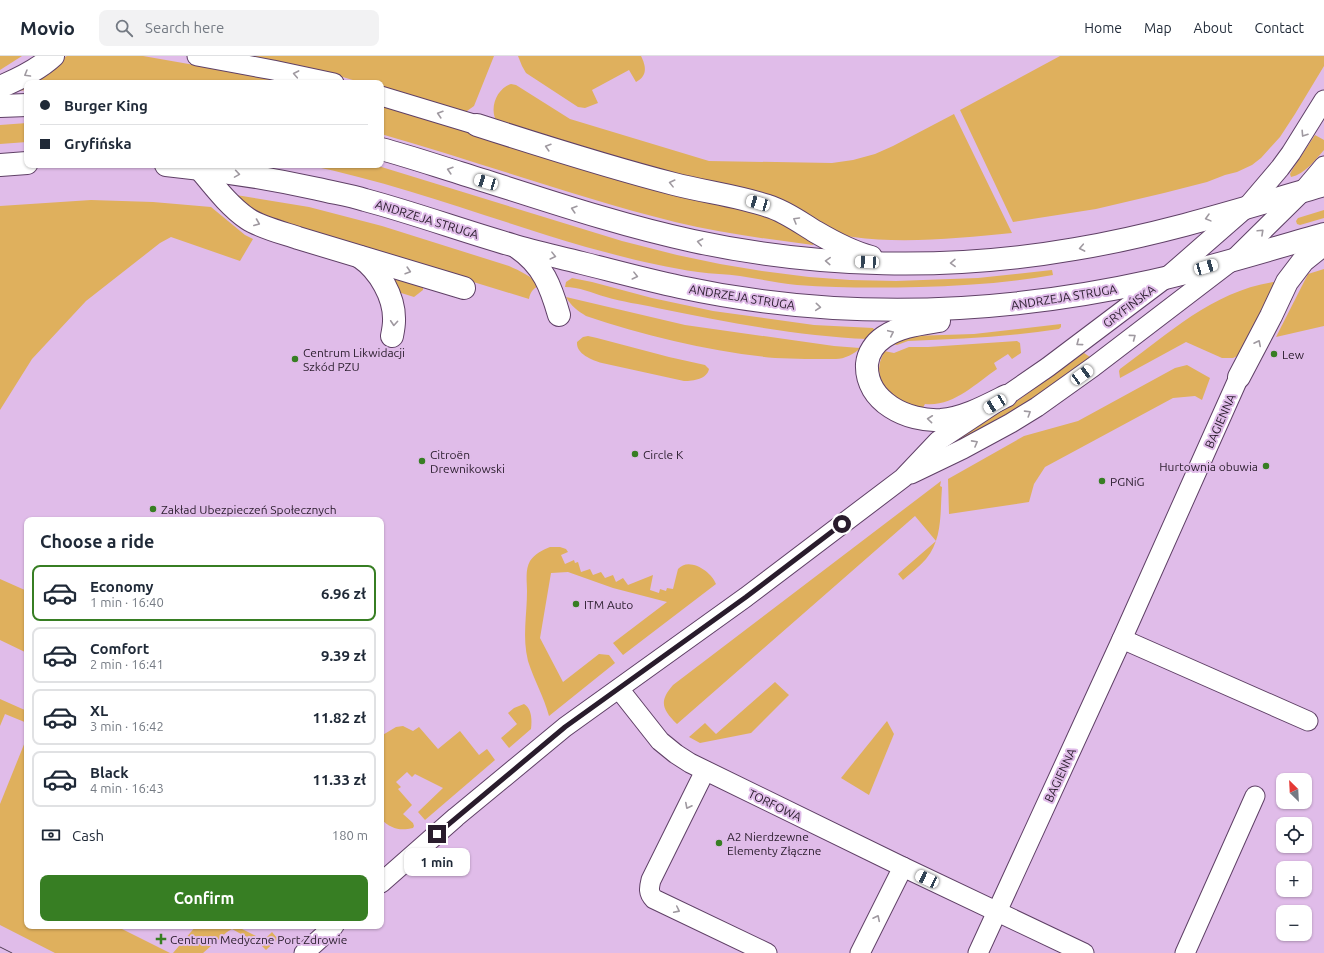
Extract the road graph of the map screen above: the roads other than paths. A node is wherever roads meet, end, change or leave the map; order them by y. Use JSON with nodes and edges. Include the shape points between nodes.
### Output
{"nodes":[{"id":1,"x":53,"y":56,"type":"edge"},
{"id":2,"x":197,"y":56,"type":"edge"},
{"id":3,"x":320,"y":80,"type":"edge"},
{"id":4,"x":0,"y":87,"type":"edge"},
{"id":5,"x":384,"y":97,"type":"edge"},
{"id":6,"x":1324,"y":100,"type":"edge"},
{"id":7,"x":24,"y":105,"type":"edge"},
{"id":8,"x":0,"y":106,"type":"edge"},
{"id":9,"x":477,"y":125,"type":"joint"},
{"id":10,"x":384,"y":151,"type":"edge"},
{"id":11,"x":24,"y":164,"type":"edge"},
{"id":12,"x":0,"y":165,"type":"edge"},
{"id":13,"x":1324,"y":166,"type":"edge"},
{"id":14,"x":199,"y":168,"type":"joint"},
{"id":15,"x":1324,"y":186,"type":"edge"},
{"id":16,"x":1302,"y":192,"type":"junction"},
{"id":17,"x":1246,"y":208,"type":"junction"},
{"id":18,"x":1324,"y":234,"type":"edge"},
{"id":19,"x":1324,"y":244,"type":"edge"},
{"id":20,"x":515,"y":246,"type":"junction"},
{"id":21,"x":357,"y":255,"type":"junction"},
{"id":22,"x":1233,"y":260,"type":"junction"},
{"id":23,"x":895,"y":264,"type":"junction"},
{"id":24,"x":1166,"y":278,"type":"junction"},
{"id":25,"x":464,"y":288,"type":"dead end"},
{"id":26,"x":1047,"y":301,"type":"junction"},
{"id":27,"x":559,"y":315,"type":"dead end"},
{"id":28,"x":392,"y":336,"type":"dead end"},
{"id":29,"x":1239,"y":377,"type":"joint"},
{"id":30,"x":1006,"y":396,"type":"junction"},
{"id":31,"x":903,"y":478,"type":"junction"},
{"id":32,"x":1122,"y":639,"type":"junction"},
{"id":33,"x":619,"y":689,"type":"junction"},
{"id":34,"x":1308,"y":721,"type":"dead end"},
{"id":35,"x":705,"y":771,"type":"junction"},
{"id":36,"x":1255,"y":796,"type":"dead end"},
{"id":37,"x":903,"y":867,"type":"junction"},
{"id":38,"x":384,"y":880,"type":"edge"},
{"id":39,"x":997,"y":911,"type":"junction"},
{"id":40,"x":331,"y":929,"type":"edge"},
{"id":41,"x":304,"y":953,"type":"edge"},
{"id":42,"x":767,"y":953,"type":"edge"},
{"id":43,"x":860,"y":953,"type":"edge"},
{"id":44,"x":978,"y":953,"type":"edge"},
{"id":45,"x":1084,"y":953,"type":"edge"},
{"id":46,"x":1185,"y":953,"type":"edge"}],
"edges":[{"from":1,"to":4,"type":"main road","one_way":true,"via":[[41,66]]},
{"from":3,"to":2,"type":"street","one_way":true},
{"from":9,"to":5,"type":"street","one_way":true},
{"from":6,"to":17,"type":"street","name":"GRYFIŃSKA","one_way":true,"via":[[1291,153]]},
{"from":7,"to":8,"type":"main road"},
{"from":23,"to":9,"type":"main road","one_way":true,"via":[[857,253],[770,206],[608,166]]},
{"from":23,"to":10,"type":"main road","one_way":true,"via":[[810,260],[694,241],[631,226]]},
{"from":11,"to":12,"type":"main road"},
{"from":13,"to":16,"type":"street","name":"GRYFIŃSKA"},
{"from":14,"to":20,"type":"main road","name":"ANDRZEJA STRUGA","one_way":true,"via":[[282,181],[363,199]]},
{"from":14,"to":21,"type":"main road","one_way":true,"via":[[220,194],[250,220],[276,231]]},
{"from":15,"to":16,"type":"main road"},
{"from":16,"to":17,"type":"main road"},
{"from":22,"to":16,"type":"street","name":"GRYFIŃSKA","one_way":true},
{"from":17,"to":23,"type":"main road","one_way":true,"via":[[1074,250],[996,261]]},
{"from":17,"to":24,"type":"street","name":"GRYFIŃSKA"},
{"from":18,"to":22,"type":"main road","name":"ANDRZEJA STRUGA"},
{"from":29,"to":19,"type":"main road","one_way":true,"via":[[1287,282],[1303,262]]},
{"from":20,"to":26,"type":"main road","name":"ANDRZEJA STRUGA","one_way":true,"via":[[681,287],[792,305],[912,311],[984,308]]},
{"from":20,"to":27,"type":"main road","via":[[528,255],[540,269],[551,290]]},
{"from":21,"to":25,"type":"main road","one_way":true},
{"from":21,"to":28,"type":"main road","one_way":true,"via":[[374,269],[386,288],[394,312]]},
{"from":22,"to":24,"type":"main road","name":"ANDRZEJA STRUGA"},
{"from":31,"to":22,"type":"street","name":"GRYFIŃSKA","one_way":true,"via":[[964,449],[1037,406]]},
{"from":24,"to":26,"type":"main road","name":"ANDRZEJA STRUGA"},
{"from":24,"to":30,"type":"street","name":"GRYFIŃSKA","one_way":true},
{"from":30,"to":26,"type":"main road","one_way":true,"via":[[949,419],[932,420],[912,416],[892,408],[876,393],[868,378],[868,357],[881,339],[903,328]]},
{"from":29,"to":32,"type":"street","name":"BAGIENNA"},
{"from":30,"to":31,"type":"street","name":"GRYFIŃSKA","via":[[938,440]]},
{"from":31,"to":33,"type":"street","name":"GRYFIŃSKA"},
{"from":32,"to":34,"type":"street"},
{"from":32,"to":39,"type":"street","name":"BAGIENNA"},
{"from":33,"to":35,"type":"street","name":"TORFOWA","via":[[660,741]]},
{"from":33,"to":38,"type":"street","name":"GRYFIŃSKA","via":[[533,753]]},
{"from":35,"to":37,"type":"street","name":"TORFOWA"},
{"from":35,"to":42,"type":"street","one_way":true,"via":[[651,880],[648,888],[650,895]]},
{"from":36,"to":46,"type":"street"},
{"from":37,"to":39,"type":"street","name":"TORFOWA"},
{"from":43,"to":37,"type":"street","one_way":true},
{"from":39,"to":44,"type":"street","name":"BAGIENNA"},
{"from":39,"to":45,"type":"street"},
{"from":40,"to":41,"type":"street"}]}
